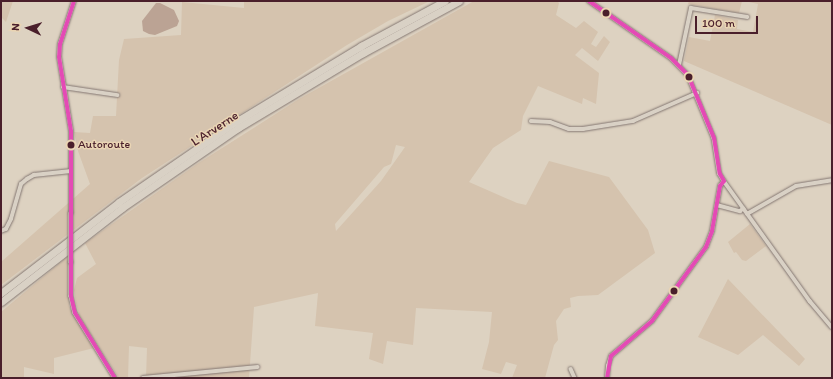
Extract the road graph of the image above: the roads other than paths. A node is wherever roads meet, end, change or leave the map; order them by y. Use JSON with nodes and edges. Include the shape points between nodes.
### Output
{"nodes":[{"id":1,"x":74,"y":1,"type":"edge"},
{"id":2,"x":445,"y":1,"type":"edge"},
{"id":3,"x":459,"y":1,"type":"edge"},
{"id":4,"x":589,"y":1,"type":"edge"},
{"id":5,"x":747,"y":17,"type":"dead end"},
{"id":6,"x":679,"y":65,"type":"junction"},
{"id":7,"x":63,"y":87,"type":"junction"},
{"id":8,"x":697,"y":93,"type":"junction"},
{"id":9,"x":117,"y":95,"type":"dead end"},
{"id":10,"x":531,"y":121,"type":"dead end"},
{"id":11,"x":71,"y":171,"type":"junction"},
{"id":12,"x":832,"y":180,"type":"edge"},
{"id":13,"x":724,"y":181,"type":"junction"},
{"id":14,"x":717,"y":206,"type":"junction"},
{"id":15,"x":743,"y":209,"type":"junction"},
{"id":16,"x":747,"y":214,"type":"junction"},
{"id":17,"x":1,"y":232,"type":"edge"},
{"id":18,"x":1,"y":293,"type":"edge"},
{"id":19,"x":1,"y":302,"type":"edge"},
{"id":20,"x":832,"y":327,"type":"edge"},
{"id":21,"x":257,"y":367,"type":"dead end"},
{"id":22,"x":571,"y":369,"type":"dead end"},
{"id":23,"x":115,"y":378,"type":"edge"},
{"id":24,"x":142,"y":378,"type":"edge"},
{"id":25,"x":575,"y":378,"type":"edge"},
{"id":26,"x":607,"y":378,"type":"edge"}],
"edges":[{"from":1,"to":7,"type":"street","via":[[60,44]]},
{"from":2,"to":18,"type":"highway","name":"L'Arverne","via":[[343,57],[208,140],[114,206]]},
{"from":3,"to":19,"type":"highway","name":"L'Arverne","via":[[345,63],[231,133],[122,208]]},
{"from":4,"to":6,"type":"street"},
{"from":5,"to":6,"type":"street","via":[[691,8]]},
{"from":6,"to":8,"type":"street","via":[[688,75]]},
{"from":7,"to":9,"type":"street"},
{"from":7,"to":11,"type":"street","via":[[71,131]]},
{"from":8,"to":10,"type":"street","via":[[642,118],[626,122],[569,129],[550,122]]},
{"from":8,"to":13,"type":"street","via":[[714,138]]},
{"from":11,"to":17,"type":"street","via":[[27,178],[21,184],[11,219],[6,229]]},
{"from":11,"to":23,"type":"street","bridge":true,"via":[[71,296],[75,313]]},
{"from":12,"to":16,"type":"street","via":[[796,186]]},
{"from":13,"to":14,"type":"street","via":[[720,186]]},
{"from":13,"to":15,"type":"street"},
{"from":14,"to":15,"type":"street","via":[[740,211]]},
{"from":14,"to":26,"type":"street","via":[[706,247],[652,322],[611,356]]},
{"from":15,"to":16,"type":"street"},
{"from":16,"to":20,"type":"street"},
{"from":21,"to":24,"type":"street"},
{"from":22,"to":25,"type":"street"}]}
